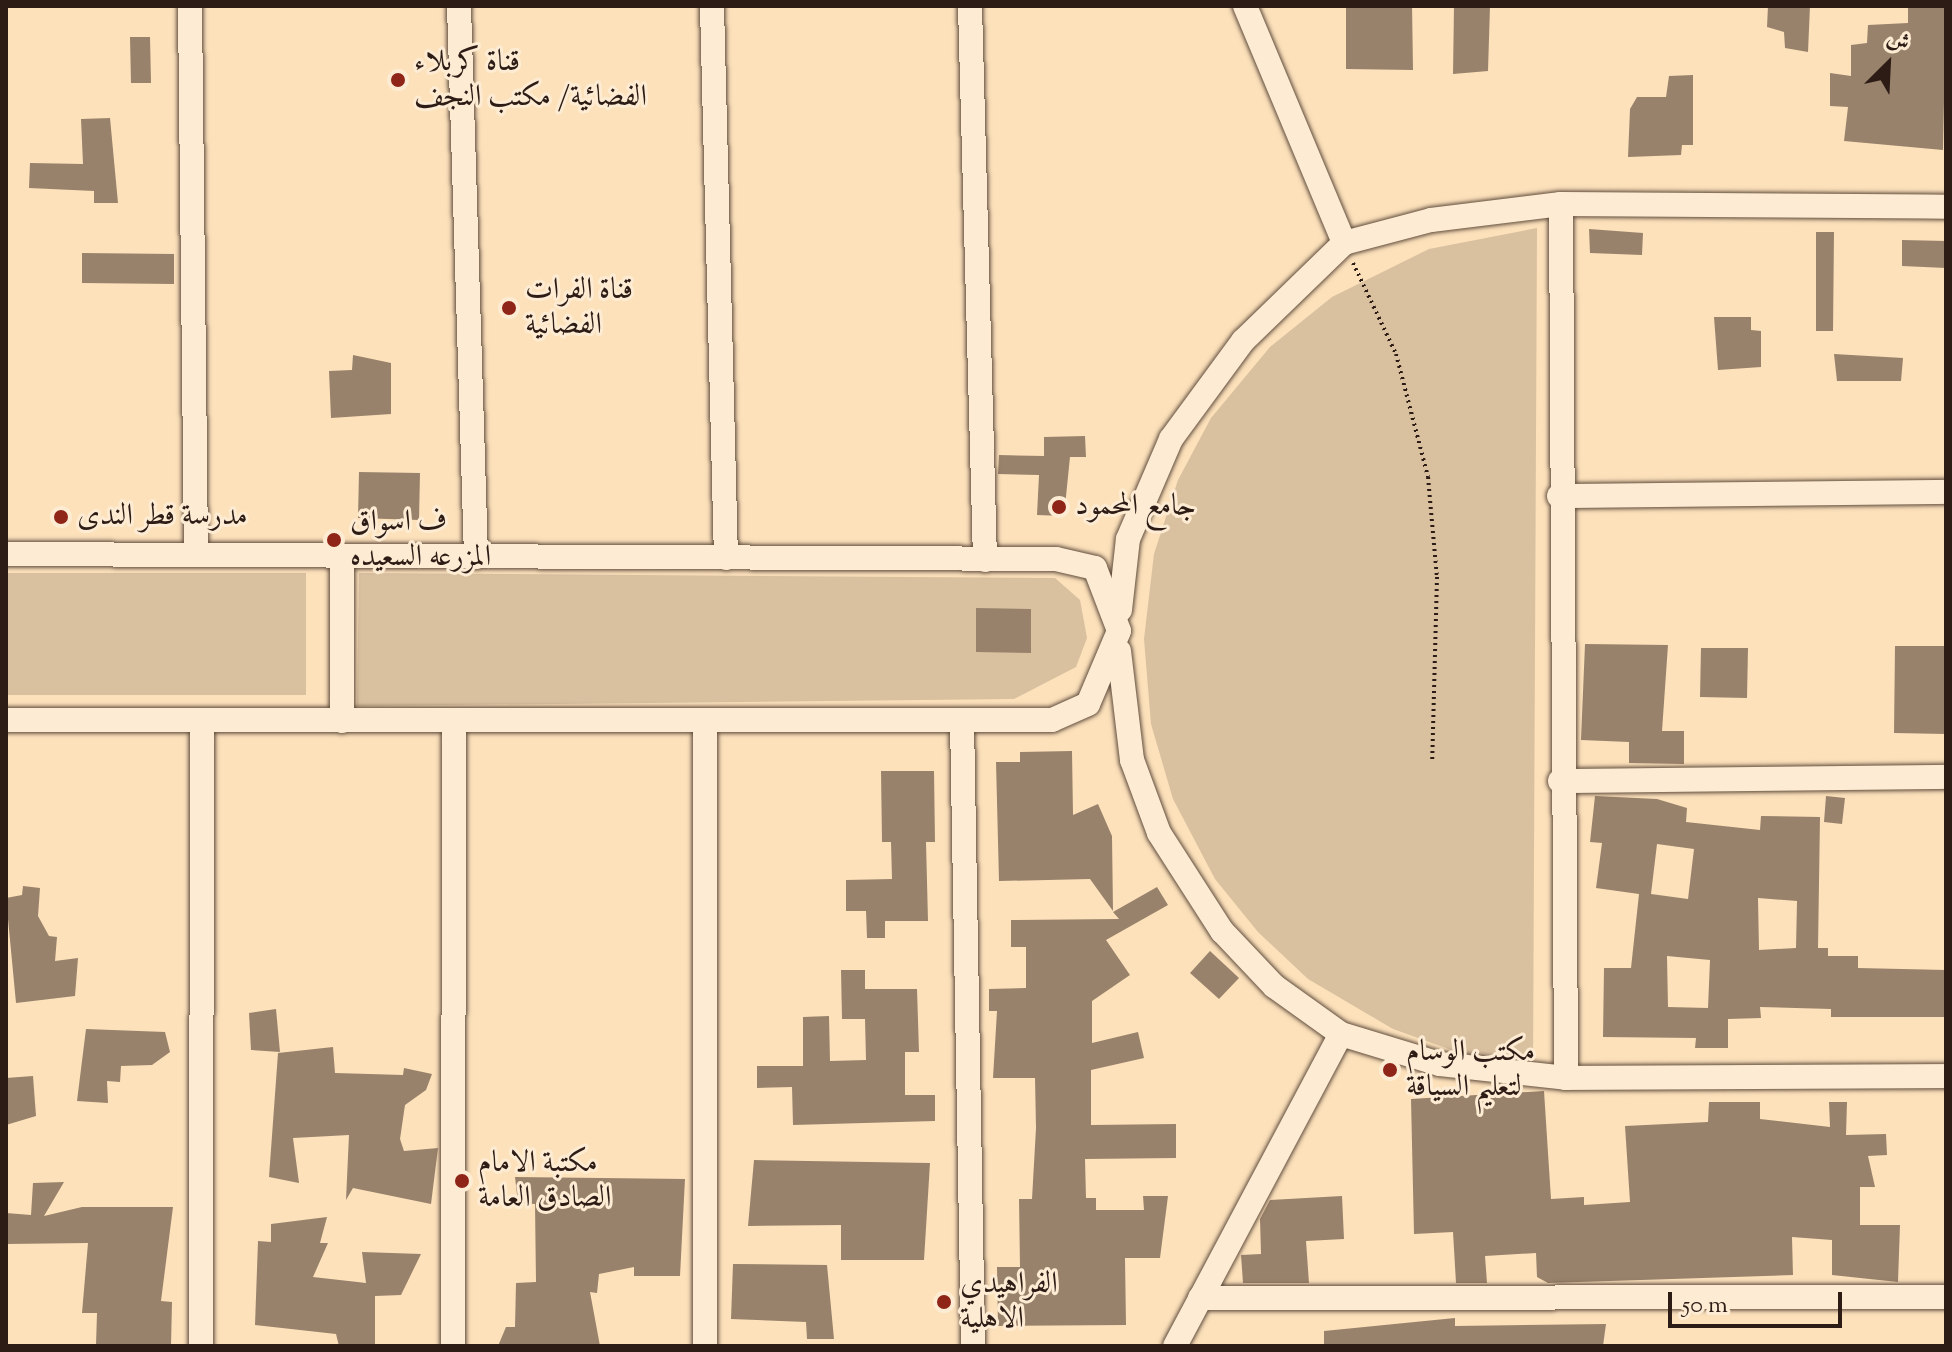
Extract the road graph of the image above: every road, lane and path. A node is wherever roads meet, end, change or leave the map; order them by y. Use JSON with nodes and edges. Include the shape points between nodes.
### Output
{"nodes":[{"id":1,"x":190,"y":6,"type":"edge"},
{"id":2,"x":459,"y":6,"type":"edge"},
{"id":3,"x":712,"y":6,"type":"edge"},
{"id":4,"x":970,"y":6,"type":"edge"},
{"id":5,"x":1245,"y":6,"type":"edge"},
{"id":6,"x":1561,"y":204,"type":"junction"},
{"id":7,"x":1946,"y":207,"type":"edge"},
{"id":8,"x":1344,"y":243,"type":"junction"},
{"id":9,"x":1946,"y":492,"type":"edge"},
{"id":10,"x":1559,"y":496,"type":"junction"},
{"id":11,"x":6,"y":554,"type":"edge"},
{"id":12,"x":196,"y":555,"type":"junction"},
{"id":13,"x":342,"y":556,"type":"junction"},
{"id":14,"x":476,"y":557,"type":"junction"},
{"id":15,"x":726,"y":558,"type":"junction"},
{"id":16,"x":985,"y":560,"type":"junction"},
{"id":17,"x":1119,"y":631,"type":"junction"},
{"id":18,"x":6,"y":720,"type":"edge"},
{"id":19,"x":202,"y":720,"type":"junction"},
{"id":20,"x":962,"y":720,"type":"junction"},
{"id":21,"x":342,"y":721,"type":"junction"},
{"id":22,"x":454,"y":721,"type":"junction"},
{"id":23,"x":705,"y":721,"type":"junction"},
{"id":24,"x":1432,"y":763,"type":"dead end"},
{"id":25,"x":1946,"y":777,"type":"edge"},
{"id":26,"x":1560,"y":781,"type":"junction"},
{"id":27,"x":1341,"y":1034,"type":"junction"},
{"id":28,"x":1946,"y":1076,"type":"edge"},
{"id":29,"x":1566,"y":1078,"type":"junction"},
{"id":30,"x":1946,"y":1297,"type":"edge"},
{"id":31,"x":1200,"y":1298,"type":"junction"},
{"id":32,"x":201,"y":1346,"type":"edge"},
{"id":33,"x":453,"y":1346,"type":"edge"},
{"id":34,"x":705,"y":1346,"type":"edge"},
{"id":35,"x":973,"y":1346,"type":"edge"},
{"id":36,"x":1175,"y":1346,"type":"edge"}],
"edges":[{"from":1,"to":12,"type":"street"},
{"from":2,"to":14,"type":"street"},
{"from":3,"to":15,"type":"street"},
{"from":4,"to":16,"type":"street"},
{"from":5,"to":8,"type":"street"},
{"from":6,"to":7,"type":"street"},
{"from":6,"to":8,"type":"street","via":[[1431,220]]},
{"from":6,"to":10,"type":"street"},
{"from":8,"to":17,"type":"street","via":[[1243,341],[1171,439],[1128,539]]},
{"from":8,"to":24,"type":"path","via":[[1396,354],[1428,477],[1437,577]]},
{"from":9,"to":10,"type":"street"},
{"from":10,"to":26,"type":"street"},
{"from":11,"to":12,"type":"street"},
{"from":12,"to":13,"type":"street"},
{"from":13,"to":14,"type":"street"},
{"from":13,"to":21,"type":"street"},
{"from":14,"to":15,"type":"street"},
{"from":15,"to":16,"type":"street"},
{"from":16,"to":17,"type":"street","via":[[1081,561],[1095,568]]},
{"from":17,"to":20,"type":"street","via":[[1098,689],[1072,716]]},
{"from":17,"to":27,"type":"street","via":[[1132,760],[1159,833],[1222,931],[1274,986]]},
{"from":18,"to":19,"type":"street"},
{"from":19,"to":21,"type":"street"},
{"from":19,"to":32,"type":"street"},
{"from":20,"to":23,"type":"street"},
{"from":20,"to":35,"type":"street"},
{"from":21,"to":22,"type":"street"},
{"from":22,"to":23,"type":"street"},
{"from":22,"to":33,"type":"street"},
{"from":23,"to":34,"type":"street"},
{"from":25,"to":26,"type":"street"},
{"from":26,"to":29,"type":"street"},
{"from":27,"to":29,"type":"street","via":[[1440,1064]]},
{"from":27,"to":31,"type":"street"},
{"from":28,"to":29,"type":"street"},
{"from":30,"to":31,"type":"street"},
{"from":31,"to":36,"type":"street"}]}
